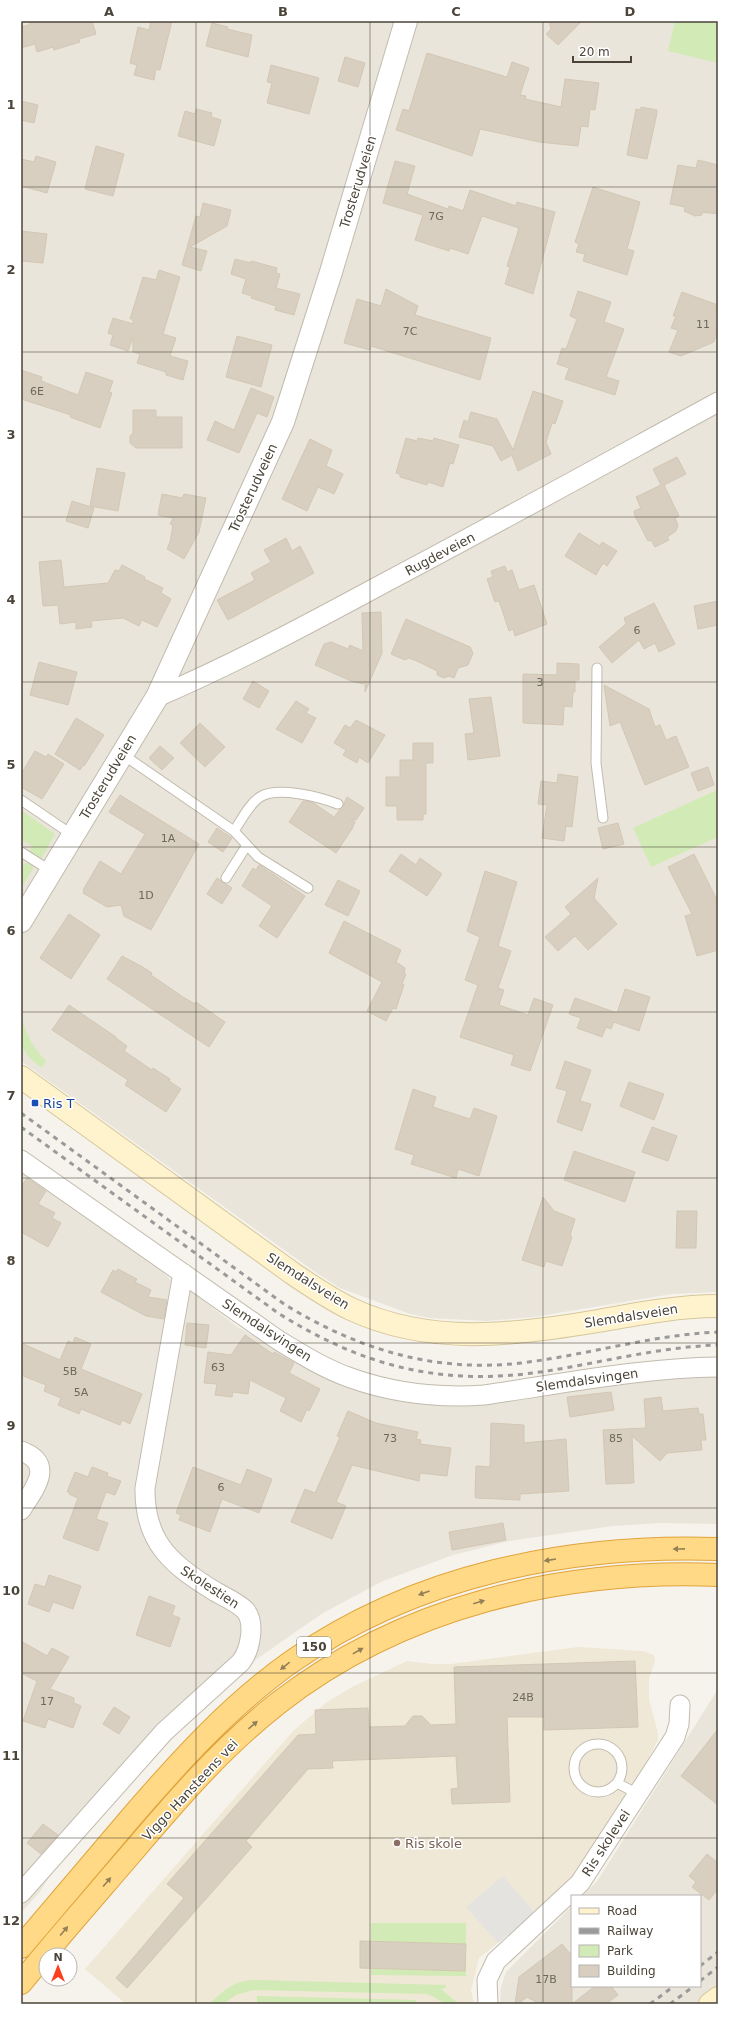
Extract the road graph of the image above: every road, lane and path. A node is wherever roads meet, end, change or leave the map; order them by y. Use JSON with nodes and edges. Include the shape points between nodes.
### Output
{"nodes":[{"id":1,"x":406,"y":21,"type":"edge"},
{"id":2,"x":718,"y":402,"type":"edge"},
{"id":3,"x":597,"y":668,"type":"dead end"},
{"id":4,"x":157,"y":697,"type":"junction"},
{"id":5,"x":122,"y":754,"type":"junction"},
{"id":6,"x":21,"y":800,"type":"edge"},
{"id":7,"x":338,"y":804,"type":"dead end"},
{"id":8,"x":603,"y":818,"type":"dead end"},
{"id":9,"x":234,"y":831,"type":"junction"},
{"id":10,"x":74,"y":836,"type":"junction"},
{"id":11,"x":247,"y":845,"type":"junction"},
{"id":12,"x":21,"y":852,"type":"edge"},
{"id":13,"x":51,"y":871,"type":"junction"},
{"id":14,"x":226,"y":878,"type":"dead end"},
{"id":15,"x":308,"y":888,"type":"dead end"},
{"id":16,"x":21,"y":921,"type":"edge"},
{"id":17,"x":21,"y":1077,"type":"edge"},
{"id":18,"x":21,"y":1160,"type":"edge"},
{"id":19,"x":183,"y":1273,"type":"junction"},
{"id":20,"x":718,"y":1306,"type":"edge"},
{"id":21,"x":718,"y":1367,"type":"edge"},
{"id":22,"x":21,"y":1451,"type":"edge"},
{"id":23,"x":21,"y":1510,"type":"edge"},
{"id":24,"x":718,"y":1549,"type":"edge"},
{"id":25,"x":718,"y":1575,"type":"edge"},
{"id":26,"x":680,"y":1705,"type":"dead end"},
{"id":27,"x":617,"y":1783,"type":"junction"},
{"id":28,"x":638,"y":1794,"type":"junction"},
{"id":29,"x":21,"y":1893,"type":"edge"},
{"id":30,"x":21,"y":1947,"type":"edge"},
{"id":31,"x":21,"y":1983,"type":"edge"},
{"id":32,"x":718,"y":1998,"type":"edge"},
{"id":33,"x":488,"y":2004,"type":"edge"},
{"id":34,"x":710,"y":2004,"type":"edge"}],
"edges":[{"from":1,"to":4,"type":"street","name":"Trosterudveien","via":[[283,422]]},
{"from":2,"to":4,"type":"street","name":"Rugdeveien","via":[[335,610]]},
{"from":3,"to":8,"type":"lane","via":[[596,764]]},
{"from":4,"to":5,"type":"street","name":"Trosterudveien"},
{"from":5,"to":9,"type":"lane"},
{"from":5,"to":10,"type":"street","name":"Trosterudveien"},
{"from":6,"to":10,"type":"lane"},
{"from":7,"to":9,"type":"lane","via":[[303,794],[267,794],[255,802]]},
{"from":9,"to":11,"type":"lane"},
{"from":10,"to":13,"type":"street","name":"Trosterudveien"},
{"from":11,"to":14,"type":"lane"},
{"from":11,"to":15,"type":"lane","via":[[258,857]]},
{"from":12,"to":13,"type":"lane"},
{"from":13,"to":16,"type":"street","name":"Trosterudveien"},
{"from":17,"to":20,"type":"main road","name":"Slemdalsveien","via":[[292,1273],[334,1300],[378,1319],[438,1333],[488,1335],[537,1331],[671,1309]]},
{"from":18,"to":19,"type":"street","name":"Slemdalsvingen"},
{"from":19,"to":21,"type":"street","name":"Slemdalsvingen","via":[[303,1355],[350,1378],[423,1394],[458,1397],[484,1395],[638,1373]]},
{"from":19,"to":29,"type":"street","name":"Skolestien","via":[[146,1488],[146,1513],[162,1548],[180,1569],[245,1610],[250,1622],[249,1644],[241,1662],[164,1732]]},
{"from":22,"to":23,"type":"street","via":[[35,1458],[41,1471],[40,1478]]},
{"from":24,"to":30,"type":"highway","name":"Viggo Hansteens vei","number":"150","one_way":true,"via":[[609,1552],[499,1569],[415,1597],[346,1627],[290,1662],[202,1739],[172,1770]]},
{"from":31,"to":25,"type":"highway","name":"Viggo Hansteens vei","number":"150","one_way":true,"via":[[163,1816],[222,1753],[276,1705],[337,1663],[419,1622],[505,1594],[619,1577]]},
{"from":26,"to":28,"type":"street","name":"Ris skolevei","via":[[675,1737]]},
{"from":27,"to":27,"type":"lane","via":[[621,1776],[621,1761],[612,1748],[597,1744],[578,1755],[574,1771],[576,1779],[584,1788],[596,1792],[604,1791]]},
{"from":27,"to":28,"type":"lane"},
{"from":28,"to":33,"type":"street","name":"Ris skolevei","via":[[580,1883],[496,1961],[487,1980]]},
{"from":32,"to":34,"type":"main road"}]}
